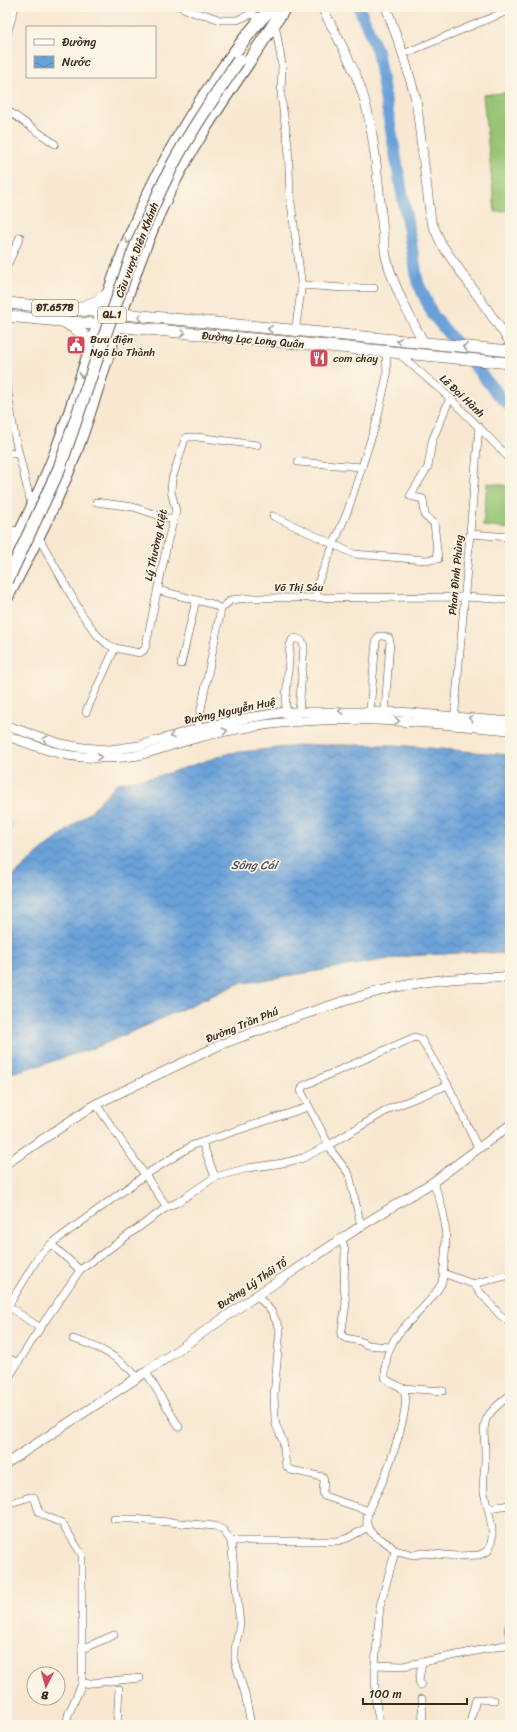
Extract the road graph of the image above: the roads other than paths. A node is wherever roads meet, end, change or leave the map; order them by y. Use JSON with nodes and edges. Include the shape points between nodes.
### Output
{"nodes":[{"id":1,"x":15,"y":7,"type":"edge"},
{"id":2,"x":182,"y":7,"type":"edge"},
{"id":3,"x":273,"y":7,"type":"edge"},
{"id":4,"x":280,"y":7,"type":"edge"},
{"id":5,"x":285,"y":7,"type":"edge"},
{"id":6,"x":322,"y":7,"type":"edge"},
{"id":7,"x":386,"y":7,"type":"edge"},
{"id":8,"x":507,"y":7,"type":"edge"},
{"id":9,"x":510,"y":10,"type":"edge"},
{"id":10,"x":262,"y":18,"type":"junction"},
{"id":11,"x":275,"y":23,"type":"junction"},
{"id":12,"x":7,"y":34,"type":"edge"},
{"id":13,"x":403,"y":54,"type":"junction"},
{"id":14,"x":7,"y":110,"type":"edge"},
{"id":15,"x":55,"y":144,"type":"dead end"},
{"id":16,"x":20,"y":237,"type":"dead end"},
{"id":17,"x":7,"y":266,"type":"edge"},
{"id":18,"x":301,"y":285,"type":"junction"},
{"id":19,"x":374,"y":288,"type":"dead end"},
{"id":20,"x":110,"y":292,"type":"junction"},
{"id":21,"x":7,"y":304,"type":"edge"},
{"id":22,"x":71,"y":310,"type":"junction"},
{"id":23,"x":7,"y":316,"type":"edge"},
{"id":24,"x":100,"y":319,"type":"junction"},
{"id":25,"x":63,"y":321,"type":"junction"},
{"id":26,"x":119,"y":321,"type":"junction"},
{"id":27,"x":295,"y":332,"type":"junction"},
{"id":28,"x":510,"y":342,"type":"edge"},
{"id":29,"x":424,"y":343,"type":"junction"},
{"id":30,"x":91,"y":350,"type":"junction"},
{"id":31,"x":392,"y":351,"type":"junction"},
{"id":32,"x":510,"y":351,"type":"edge"},
{"id":33,"x":510,"y":363,"type":"edge"},
{"id":34,"x":7,"y":386,"type":"edge"},
{"id":35,"x":450,"y":398,"type":"junction"},
{"id":36,"x":479,"y":427,"type":"junction"},
{"id":37,"x":257,"y":445,"type":"dead end"},
{"id":38,"x":7,"y":454,"type":"edge"},
{"id":39,"x":19,"y":454,"type":"junction"},
{"id":40,"x":510,"y":459,"type":"edge"},
{"id":41,"x":298,"y":462,"type":"dead end"},
{"id":42,"x":362,"y":467,"type":"junction"},
{"id":43,"x":96,"y":502,"type":"dead end"},
{"id":44,"x":32,"y":508,"type":"junction"},
{"id":45,"x":273,"y":516,"type":"dead end"},
{"id":46,"x":173,"y":520,"type":"junction"},
{"id":47,"x":7,"y":529,"type":"edge"},
{"id":48,"x":21,"y":532,"type":"junction"},
{"id":49,"x":471,"y":534,"type":"junction"},
{"id":50,"x":38,"y":536,"type":"junction"},
{"id":51,"x":510,"y":538,"type":"edge"},
{"id":52,"x":333,"y":544,"type":"junction"},
{"id":53,"x":7,"y":561,"type":"edge"},
{"id":54,"x":7,"y":581,"type":"edge"},
{"id":55,"x":157,"y":590,"type":"junction"},
{"id":56,"x":465,"y":597,"type":"junction"},
{"id":57,"x":7,"y":598,"type":"edge"},
{"id":58,"x":316,"y":598,"type":"junction"},
{"id":59,"x":196,"y":600,"type":"junction"},
{"id":60,"x":510,"y":600,"type":"edge"},
{"id":61,"x":222,"y":610,"type":"junction"},
{"id":62,"x":115,"y":648,"type":"junction"},
{"id":63,"x":181,"y":664,"type":"dead end"},
{"id":64,"x":370,"y":711,"type":"junction"},
{"id":65,"x":386,"y":711,"type":"junction"},
{"id":66,"x":86,"y":712,"type":"dead end"},
{"id":67,"x":285,"y":712,"type":"junction"},
{"id":68,"x":299,"y":712,"type":"junction"},
{"id":69,"x":454,"y":721,"type":"junction"},
{"id":70,"x":291,"y":722,"type":"junction"},
{"id":71,"x":510,"y":722,"type":"edge"},
{"id":72,"x":7,"y":726,"type":"edge"},
{"id":73,"x":510,"y":730,"type":"edge"},
{"id":74,"x":199,"y":733,"type":"junction"},
{"id":75,"x":7,"y":736,"type":"edge"},
{"id":76,"x":510,"y":978,"type":"edge"},
{"id":77,"x":448,"y":1085,"type":"junction"},
{"id":78,"x":96,"y":1104,"type":"junction"},
{"id":79,"x":308,"y":1107,"type":"junction"},
{"id":80,"x":510,"y":1125,"type":"edge"},
{"id":81,"x":202,"y":1142,"type":"junction"},
{"id":82,"x":330,"y":1145,"type":"junction"},
{"id":83,"x":478,"y":1148,"type":"junction"},
{"id":84,"x":7,"y":1163,"type":"edge"},
{"id":85,"x":144,"y":1175,"type":"junction"},
{"id":86,"x":215,"y":1177,"type":"junction"},
{"id":87,"x":433,"y":1182,"type":"junction"},
{"id":88,"x":167,"y":1207,"type":"junction"},
{"id":89,"x":361,"y":1226,"type":"junction"},
{"id":90,"x":342,"y":1239,"type":"junction"},
{"id":91,"x":51,"y":1244,"type":"junction"},
{"id":92,"x":80,"y":1270,"type":"junction"},
{"id":93,"x":443,"y":1273,"type":"junction"},
{"id":94,"x":510,"y":1275,"type":"edge"},
{"id":95,"x":473,"y":1284,"type":"junction"},
{"id":96,"x":257,"y":1295,"type":"junction"},
{"id":97,"x":8,"y":1307,"type":"edge"},
{"id":98,"x":510,"y":1323,"type":"edge"},
{"id":99,"x":40,"y":1328,"type":"junction"},
{"id":100,"x":73,"y":1339,"type":"dead end"},
{"id":101,"x":389,"y":1347,"type":"junction"},
{"id":102,"x":7,"y":1357,"type":"edge"},
{"id":103,"x":17,"y":1363,"type":"junction"},
{"id":104,"x":146,"y":1372,"type":"junction"},
{"id":105,"x":137,"y":1377,"type":"junction"},
{"id":106,"x":7,"y":1380,"type":"edge"},
{"id":107,"x":402,"y":1388,"type":"junction"},
{"id":108,"x":444,"y":1391,"type":"dead end"},
{"id":109,"x":510,"y":1395,"type":"edge"},
{"id":110,"x":179,"y":1427,"type":"dead end"},
{"id":111,"x":7,"y":1463,"type":"edge"},
{"id":112,"x":7,"y":1504,"type":"edge"},
{"id":113,"x":510,"y":1505,"type":"edge"},
{"id":114,"x":488,"y":1508,"type":"junction"},
{"id":115,"x":369,"y":1511,"type":"junction"},
{"id":116,"x":114,"y":1519,"type":"dead end"},
{"id":117,"x":368,"y":1527,"type":"junction"},
{"id":118,"x":231,"y":1541,"type":"junction"},
{"id":119,"x":394,"y":1550,"type":"junction"},
{"id":120,"x":510,"y":1624,"type":"edge"},
{"id":121,"x":114,"y":1635,"type":"dead end"},
{"id":122,"x":510,"y":1639,"type":"edge"},
{"id":123,"x":510,"y":1644,"type":"edge"},
{"id":124,"x":82,"y":1649,"type":"junction"},
{"id":125,"x":422,"y":1662,"type":"junction"},
{"id":126,"x":375,"y":1665,"type":"junction"},
{"id":127,"x":140,"y":1678,"type":"dead end"},
{"id":128,"x":82,"y":1684,"type":"junction"},
{"id":129,"x":421,"y":1685,"type":"dead end"},
{"id":130,"x":119,"y":1689,"type":"dead end"},
{"id":131,"x":422,"y":1699,"type":"dead end"},
{"id":132,"x":494,"y":1700,"type":"dead end"},
{"id":133,"x":67,"y":1725,"type":"edge"},
{"id":134,"x":117,"y":1725,"type":"edge"},
{"id":135,"x":251,"y":1725,"type":"edge"},
{"id":136,"x":380,"y":1725,"type":"edge"},
{"id":137,"x":423,"y":1725,"type":"edge"},
{"id":138,"x":467,"y":1725,"type":"edge"}],
"edges":[{"from":1,"to":12,"type":"street"},
{"from":2,"to":10,"type":"street","via":[[220,20],[238,20],[251,14]]},
{"from":3,"to":10,"type":"highway","number":"QL.1"},
{"from":4,"to":54,"type":"highway","name":"Cầu vượt Diên Khánh","number":"QL.1","bridge":true,"via":[[239,60],[173,164],[132,256],[59,469]]},
{"from":5,"to":11,"type":"highway","number":"QL.1"},
{"from":6,"to":29,"type":"street","via":[[351,64],[365,101],[372,135],[387,262],[397,292]]},
{"from":7,"to":13,"type":"street"},
{"from":8,"to":9,"type":"street"},
{"from":9,"to":13,"type":"street"},
{"from":10,"to":20,"type":"highway","number":"QL.1","one_way":true,"via":[[249,32],[198,105],[166,158],[134,227]]},
{"from":11,"to":18,"type":"street","via":[[282,65],[281,96]]},
{"from":11,"to":26,"type":"highway","number":"QL.1","via":[[208,122],[176,176],[147,240]]},
{"from":13,"to":28,"type":"street","via":[[416,99],[431,221],[442,246]]},
{"from":14,"to":15,"type":"street"},
{"from":16,"to":17,"type":"street"},
{"from":18,"to":19,"type":"street"},
{"from":18,"to":27,"type":"street"},
{"from":20,"to":22,"type":"main road","number":"ĐT.657B","via":[[90,304]]},
{"from":20,"to":24,"type":"highway","number":"QL.1"},
{"from":21,"to":22,"type":"main road","number":"ĐT.657B"},
{"from":22,"to":24,"type":"main road","number":"ĐT.657B"},
{"from":23,"to":25,"type":"main road","number":"ĐT.657B"},
{"from":24,"to":25,"type":"main road","number":"ĐT.657B"},
{"from":24,"to":26,"type":"main road"},
{"from":24,"to":30,"type":"highway","number":"QL.1"},
{"from":25,"to":30,"type":"main road","number":"ĐT.657B","via":[[83,334]]},
{"from":27,"to":26,"type":"main road","name":"Đường Lạc Long Quân","number":"QL.1","one_way":true},
{"from":26,"to":31,"type":"main road","name":"Đường Lạc Long Quân","number":"QL.1","one_way":true},
{"from":26,"to":50,"type":"highway","number":"QL.1","via":[[67,474]]},
{"from":29,"to":27,"type":"main road","name":"Đường Lạc Long Quân","number":"QL.1","one_way":true},
{"from":32,"to":29,"type":"main road","name":"Đường Lạc Long Quân","number":"QL.1","one_way":true},
{"from":30,"to":44,"type":"highway","number":"QL.1","one_way":true,"via":[[58,446]]},
{"from":31,"to":33,"type":"main road","name":"Đường Lạc Long Quân","number":"QL.1"},
{"from":31,"to":35,"type":"street","name":"Lê Đại Hành"},
{"from":31,"to":42,"type":"street","via":[[383,397]]},
{"from":34,"to":39,"type":"street"},
{"from":35,"to":36,"type":"street","name":"Lê Đại Hành"},
{"from":35,"to":52,"type":"street","via":[[432,441],[428,467],[410,496],[423,499],[425,516],[434,523],[438,559],[354,554]]},
{"from":36,"to":40,"type":"street","name":"Lê Đại Hành"},
{"from":36,"to":49,"type":"street","name":"Phan Đình Phùng"},
{"from":37,"to":46,"type":"street","name":"Lý Thường Kiệt","via":[[197,436],[187,438],[171,483],[171,494],[176,509]]},
{"from":38,"to":39,"type":"street"},
{"from":39,"to":44,"type":"street"},
{"from":41,"to":42,"type":"street"},
{"from":42,"to":52,"type":"street","via":[[348,510]]},
{"from":43,"to":46,"type":"street","via":[[133,507]]},
{"from":44,"to":48,"type":"highway","number":"QL.1"},
{"from":45,"to":52,"type":"street"},
{"from":46,"to":55,"type":"street","name":"Lý Thường Kiệt"},
{"from":47,"to":48,"type":"street"},
{"from":48,"to":53,"type":"highway","number":"QL.1"},
{"from":49,"to":51,"type":"street"},
{"from":49,"to":56,"type":"street","name":"Phan Đình Phùng"},
{"from":50,"to":57,"type":"highway","number":"QL.1"},
{"from":50,"to":62,"type":"street","via":[[86,621],[97,635]]},
{"from":52,"to":58,"type":"street","via":[[316,587]]},
{"from":55,"to":59,"type":"street"},
{"from":55,"to":62,"type":"street","name":"Lý Thường Kiệt","via":[[144,650],[138,654]]},
{"from":56,"to":58,"type":"street","name":"Võ Thị Sáu"},
{"from":56,"to":60,"type":"street","name":"Võ Thị Sáu"},
{"from":56,"to":69,"type":"street","name":"Phan Đình Phùng"},
{"from":58,"to":61,"type":"street","name":"Võ Thị Sáu","via":[[230,600]]},
{"from":59,"to":61,"type":"street"},
{"from":59,"to":63,"type":"street"},
{"from":61,"to":74,"type":"street"},
{"from":62,"to":66,"type":"street"},
{"from":64,"to":65,"type":"street","name":"Đường Nguyễn Huệ"},
{"from":64,"to":65,"type":"street","via":[[376,641],[379,636],[389,638],[390,642]]},
{"from":64,"to":68,"type":"street","name":"Đường Nguyễn Huệ","one_way":true},
{"from":65,"to":69,"type":"street","name":"Đường Nguyễn Huệ"},
{"from":67,"to":68,"type":"street","name":"Đường Nguyễn Huệ"},
{"from":67,"to":68,"type":"street","via":[[290,645],[296,638],[302,641],[304,646]]},
{"from":67,"to":70,"type":"street"},
{"from":67,"to":74,"type":"street","name":"Đường Nguyễn Huệ","via":[[247,718]]},
{"from":68,"to":70,"type":"street"},
{"from":70,"to":69,"type":"street","name":"Đường Nguyễn Huệ","one_way":true,"via":[[369,719]]},
{"from":71,"to":69,"type":"street","name":"Đường Nguyễn Huệ","one_way":true},
{"from":69,"to":73,"type":"street","name":"Đường Nguyễn Huệ"},
{"from":74,"to":70,"type":"street","name":"Đường Nguyễn Huệ","one_way":true},
{"from":74,"to":72,"type":"street","name":"Đường Nguyễn Huệ","one_way":true,"via":[[109,750],[61,744]]},
{"from":75,"to":74,"type":"street","name":"Đường Nguyễn Huệ","one_way":true,"via":[[59,753],[108,758],[142,754]]},
{"from":76,"to":78,"type":"street","name":"Đường Trần Phú","via":[[448,978],[397,985],[357,996],[226,1042]]},
{"from":77,"to":79,"type":"street","via":[[421,1039],[415,1037],[303,1086],[301,1091]]},
{"from":77,"to":82,"type":"street","via":[[391,1108]]},
{"from":77,"to":83,"type":"street"},
{"from":78,"to":84,"type":"street","name":"Đường Trần Phú"},
{"from":78,"to":85,"type":"street"},
{"from":79,"to":81,"type":"street"},
{"from":79,"to":82,"type":"street"},
{"from":80,"to":83,"type":"street","name":"Đường Lý Thái Tổ"},
{"from":81,"to":85,"type":"street","via":[[187,1148]]},
{"from":81,"to":86,"type":"street"},
{"from":82,"to":86,"type":"street","via":[[294,1161],[248,1168]]},
{"from":82,"to":89,"type":"street","via":[[349,1174]]},
{"from":83,"to":87,"type":"street","name":"Đường Lý Thái Tổ"},
{"from":85,"to":88,"type":"street"},
{"from":85,"to":91,"type":"street"},
{"from":86,"to":88,"type":"street"},
{"from":87,"to":89,"type":"street","name":"Đường Lý Thái Tổ"},
{"from":87,"to":93,"type":"street","via":[[446,1226]]},
{"from":88,"to":92,"type":"street"},
{"from":89,"to":90,"type":"street","name":"Đường Lý Thái Tổ"},
{"from":90,"to":96,"type":"street","name":"Đường Lý Thái Tổ"},
{"from":90,"to":101,"type":"street","via":[[345,1251],[346,1304],[342,1335],[367,1345]]},
{"from":91,"to":92,"type":"street"},
{"from":91,"to":97,"type":"street","via":[[39,1256]]},
{"from":92,"to":99,"type":"street"},
{"from":93,"to":95,"type":"street"},
{"from":93,"to":101,"type":"street","via":[[439,1288],[396,1335]]},
{"from":94,"to":95,"type":"street"},
{"from":95,"to":98,"type":"street"},
{"from":96,"to":104,"type":"street","name":"Đường Lý Thái Tổ"},
{"from":96,"to":115,"type":"street","via":[[271,1311],[280,1329],[274,1394],[275,1419],[283,1441],[286,1466],[290,1470],[323,1477],[324,1496]]},
{"from":97,"to":99,"type":"street"},
{"from":99,"to":103,"type":"street"},
{"from":100,"to":105,"type":"street","via":[[108,1352]]},
{"from":101,"to":107,"type":"street","via":[[385,1377]]},
{"from":102,"to":103,"type":"street"},
{"from":103,"to":106,"type":"street"},
{"from":104,"to":105,"type":"street","name":"Đường Lý Thái Tổ"},
{"from":104,"to":110,"type":"street"},
{"from":105,"to":111,"type":"street","name":"Đường Lý Thái Tổ"},
{"from":107,"to":108,"type":"street"},
{"from":107,"to":115,"type":"street","via":[[406,1400],[401,1426],[390,1464]]},
{"from":109,"to":114,"type":"street","via":[[488,1414],[485,1423],[483,1488]]},
{"from":112,"to":124,"type":"street","via":[[34,1497],[39,1512],[62,1523],[81,1552]]},
{"from":113,"to":114,"type":"street"},
{"from":114,"to":119,"type":"street","via":[[491,1542],[485,1554],[414,1555]]},
{"from":115,"to":117,"type":"street"},
{"from":116,"to":118,"type":"street","via":[[215,1526]]},
{"from":117,"to":118,"type":"street","via":[[338,1541]]},
{"from":117,"to":119,"type":"street"},
{"from":118,"to":135,"type":"street","via":[[240,1624],[235,1661]]},
{"from":119,"to":126,"type":"street","via":[[394,1558],[381,1600]]},
{"from":120,"to":122,"type":"street"},
{"from":121,"to":124,"type":"street"},
{"from":123,"to":125,"type":"street"},
{"from":124,"to":128,"type":"street"},
{"from":125,"to":126,"type":"street","via":[[403,1666]]},
{"from":125,"to":129,"type":"street","via":[[419,1681]]},
{"from":126,"to":136,"type":"street","via":[[375,1698]]},
{"from":127,"to":128,"type":"street"},
{"from":128,"to":133,"type":"street","via":[[68,1715]]},
{"from":130,"to":134,"type":"street"},
{"from":131,"to":137,"type":"street"},
{"from":132,"to":138,"type":"street","via":[[476,1699],[470,1723]]}]}
